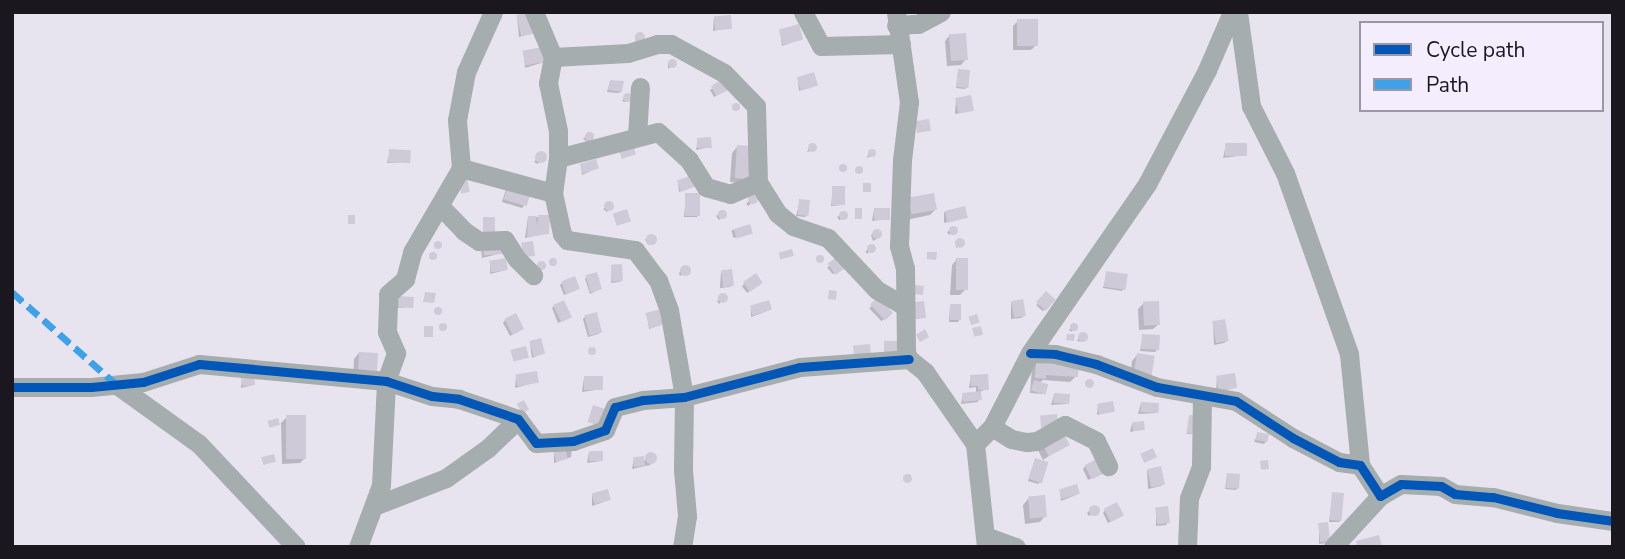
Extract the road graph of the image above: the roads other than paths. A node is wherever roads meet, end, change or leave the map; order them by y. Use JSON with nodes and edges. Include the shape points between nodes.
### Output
{"nodes":[{"id":1,"x":493,"y":12,"type":"edge"},
{"id":2,"x":534,"y":12,"type":"edge"},
{"id":3,"x":803,"y":12,"type":"edge"},
{"id":4,"x":941,"y":12,"type":"edge"},
{"id":5,"x":1232,"y":12,"type":"edge"},
{"id":6,"x":1238,"y":12,"type":"edge"},
{"id":7,"x":898,"y":27,"type":"edge"},
{"id":8,"x":552,"y":57,"type":"junction"},
{"id":9,"x":640,"y":87,"type":"dead end"},
{"id":10,"x":637,"y":136,"type":"junction"},
{"id":11,"x":558,"y":158,"type":"junction"},
{"id":12,"x":461,"y":168,"type":"junction"},
{"id":13,"x":758,"y":182,"type":"junction"},
{"id":14,"x":553,"y":193,"type":"junction"},
{"id":15,"x":440,"y":206,"type":"junction"},
{"id":16,"x":533,"y":275,"type":"dead end"},
{"id":17,"x":903,"y":306,"type":"junction"},
{"id":18,"x":1030,"y":352,"type":"junction"},
{"id":19,"x":909,"y":359,"type":"junction"},
{"id":20,"x":386,"y":381,"type":"junction"},
{"id":21,"x":117,"y":385,"type":"junction"},
{"id":22,"x":12,"y":387,"type":"edge"},
{"id":23,"x":1202,"y":396,"type":"junction"},
{"id":24,"x":684,"y":397,"type":"junction"},
{"id":25,"x":518,"y":419,"type":"junction"},
{"id":26,"x":992,"y":427,"type":"junction"},
{"id":27,"x":975,"y":444,"type":"junction"},
{"id":28,"x":1108,"y":466,"type":"dead end"},
{"id":29,"x":1360,"y":466,"type":"junction"},
{"id":30,"x":1380,"y":496,"type":"junction"},
{"id":31,"x":374,"y":506,"type":"junction"},
{"id":32,"x":1613,"y":521,"type":"edge"},
{"id":33,"x":986,"y":541,"type":"edge"},
{"id":34,"x":296,"y":547,"type":"edge"},
{"id":35,"x":358,"y":547,"type":"edge"},
{"id":36,"x":682,"y":547,"type":"edge"},
{"id":37,"x":1016,"y":547,"type":"edge"},
{"id":38,"x":1187,"y":547,"type":"edge"},
{"id":39,"x":1333,"y":547,"type":"edge"}],
"edges":[{"from":1,"to":12,"type":"street","via":[[466,72],[457,120]]},
{"from":2,"to":8,"type":"street"},
{"from":3,"to":7,"type":"street","via":[[821,46]]},
{"from":4,"to":7,"type":"street","via":[[918,24]]},
{"from":5,"to":18,"type":"street","via":[[1147,184]]},
{"from":6,"to":29,"type":"street","via":[[1251,106],[1285,173],[1349,354]]},
{"from":7,"to":17,"type":"street","via":[[909,102],[899,246],[905,268]]},
{"from":8,"to":11,"type":"street","via":[[548,83],[558,131]]},
{"from":8,"to":13,"type":"street","via":[[628,53],[671,44],[719,70],[755,106]]},
{"from":9,"to":10,"type":"street"},
{"from":10,"to":11,"type":"street"},
{"from":10,"to":13,"type":"street","via":[[658,132],[685,156],[706,187],[730,194]]},
{"from":11,"to":14,"type":"street"},
{"from":12,"to":14,"type":"street"},
{"from":12,"to":15,"type":"street"},
{"from":13,"to":17,"type":"street","via":[[777,213],[793,226],[828,238],[877,290]]},
{"from":14,"to":24,"type":"street","via":[[558,227],[567,240],[635,250],[656,277],[669,310]]},
{"from":15,"to":16,"type":"street","via":[[479,241],[505,240]]},
{"from":15,"to":20,"type":"street","via":[[412,253],[405,279],[388,293],[387,332],[396,352]]},
{"from":17,"to":19,"type":"street"},
{"from":18,"to":23,"type":"street","via":[[1096,364],[1157,387]]},
{"from":18,"to":26,"type":"street"},
{"from":19,"to":24,"type":"street","via":[[800,367]]},
{"from":19,"to":27,"type":"street","via":[[925,372]]},
{"from":20,"to":21,"type":"street","via":[[199,364],[143,383]]},
{"from":20,"to":25,"type":"street"},
{"from":20,"to":31,"type":"street","via":[[381,485]]},
{"from":21,"to":22,"type":"street"},
{"from":21,"to":34,"type":"street","via":[[199,444]]},
{"from":23,"to":29,"type":"street","via":[[1236,401],[1328,456]]},
{"from":23,"to":38,"type":"street","via":[[1202,466],[1189,498]]},
{"from":24,"to":25,"type":"street","via":[[615,407],[605,430],[573,441],[536,443]]},
{"from":24,"to":36,"type":"street","via":[[687,516]]},
{"from":25,"to":31,"type":"street","via":[[446,478]]},
{"from":26,"to":27,"type":"street"},
{"from":26,"to":28,"type":"street","via":[[1011,439],[1027,442],[1065,425],[1096,441]]},
{"from":27,"to":33,"type":"street"},
{"from":29,"to":30,"type":"street"},
{"from":30,"to":32,"type":"street","via":[[1401,484],[1441,486],[1455,494]]},
{"from":30,"to":39,"type":"street"},
{"from":31,"to":35,"type":"street"},
{"from":33,"to":37,"type":"street"}]}
